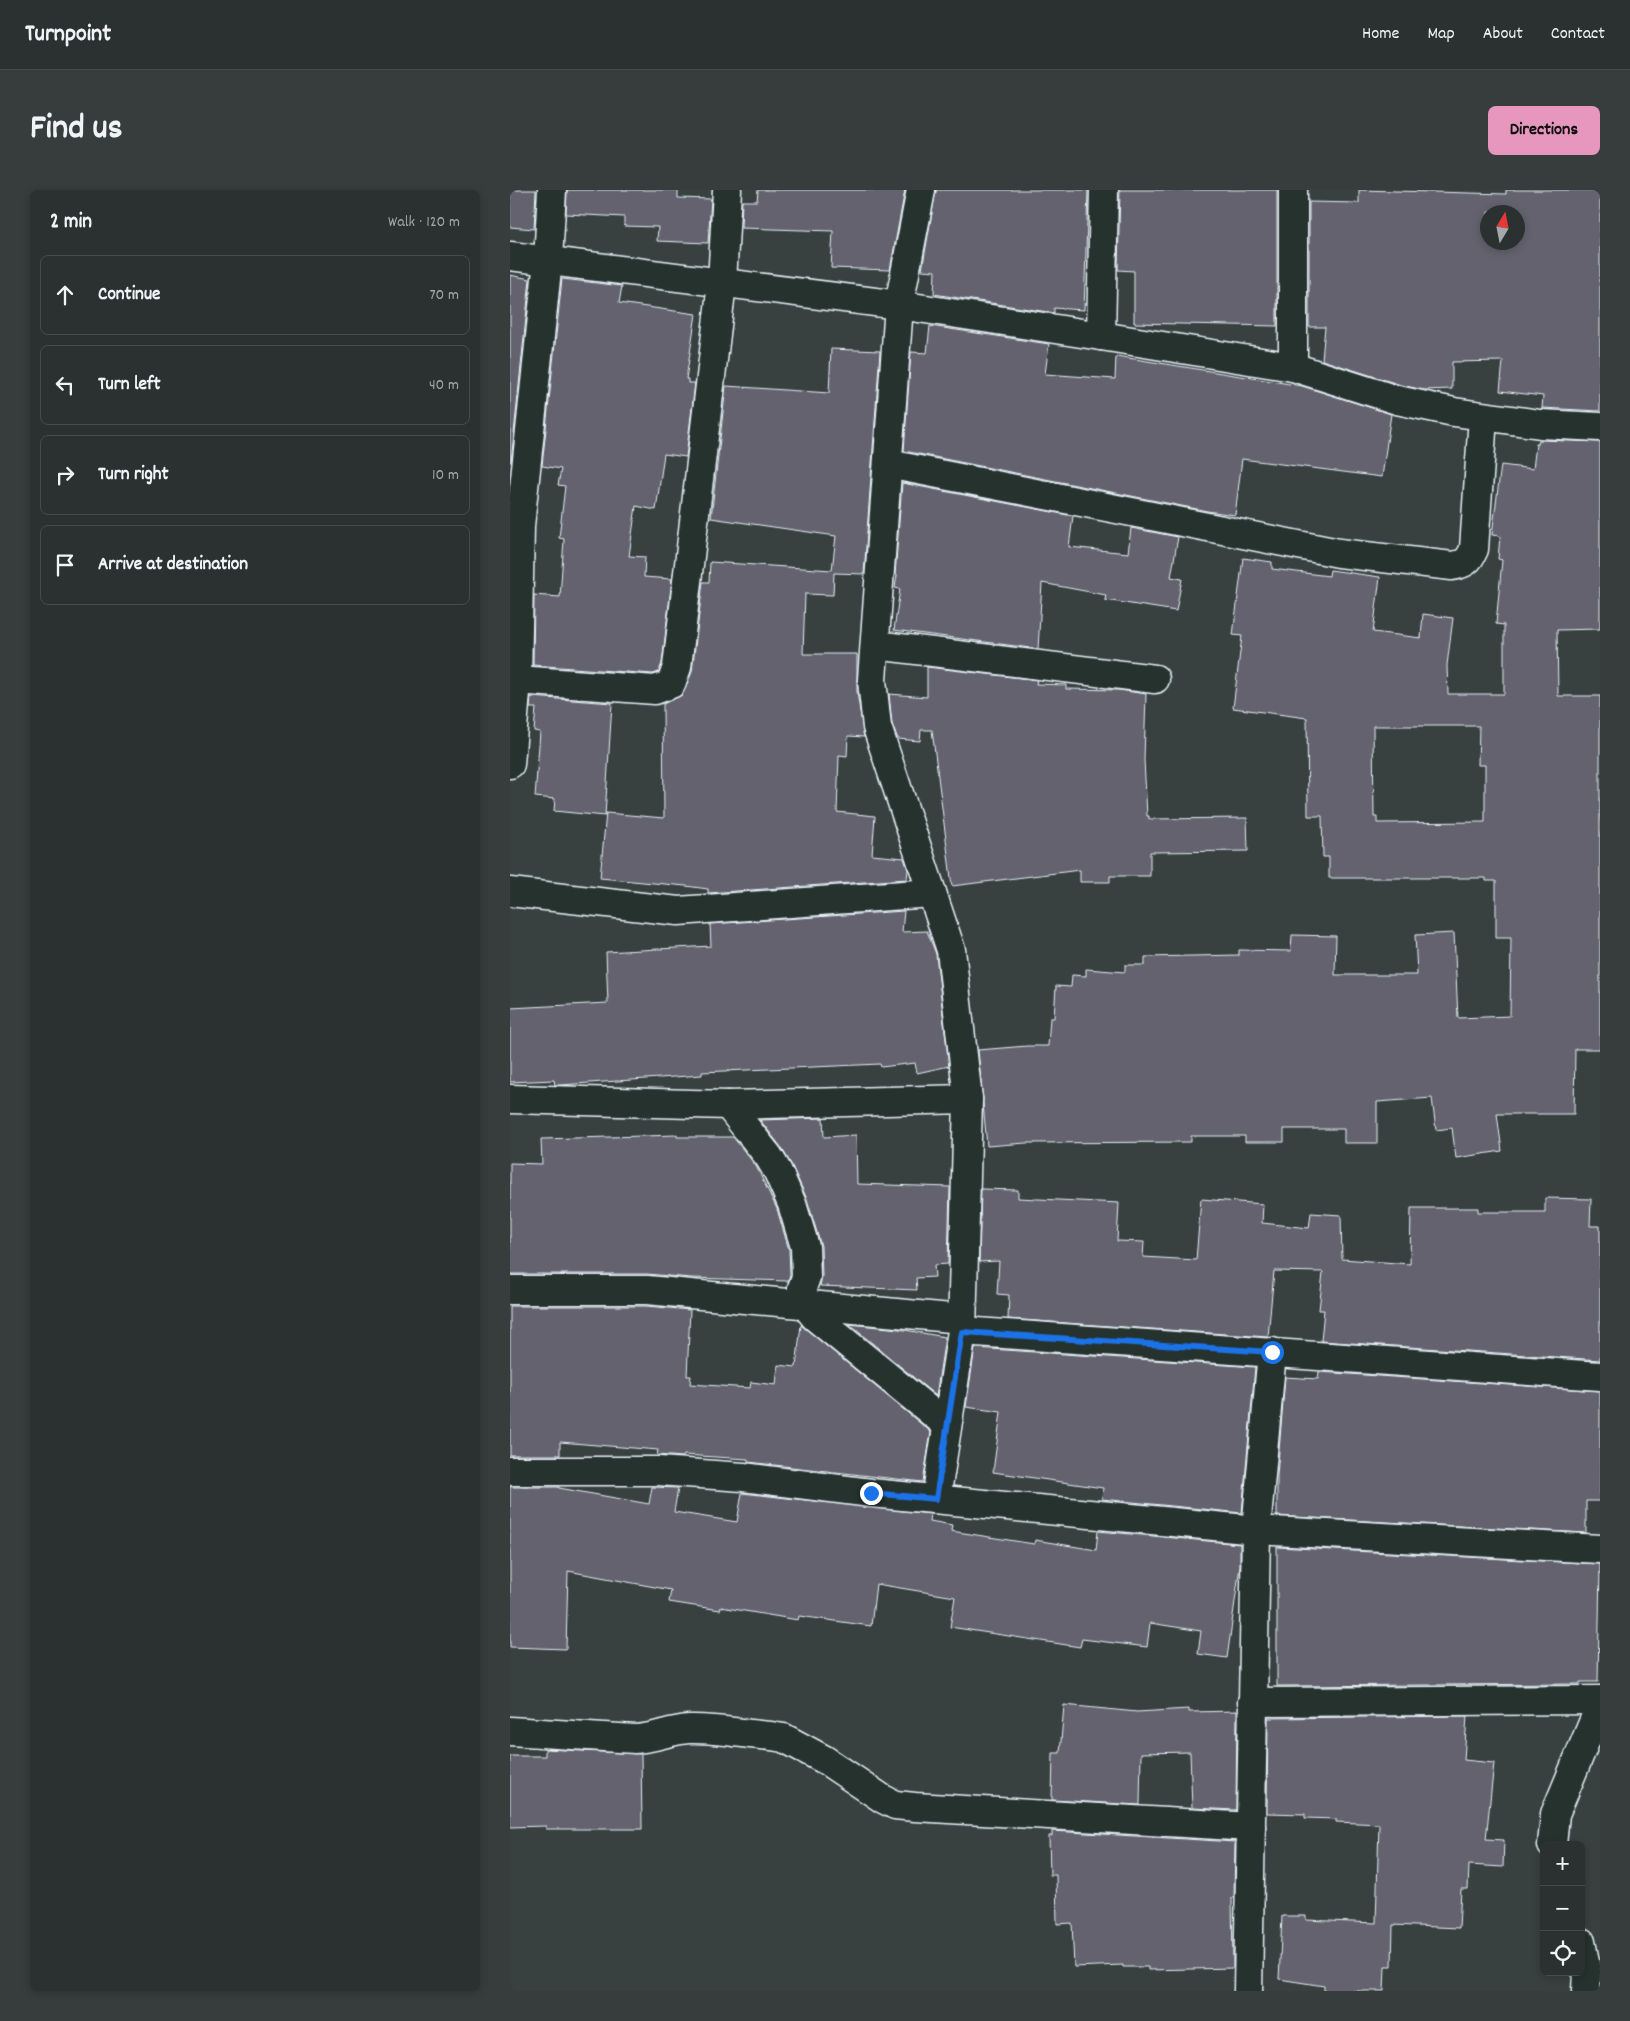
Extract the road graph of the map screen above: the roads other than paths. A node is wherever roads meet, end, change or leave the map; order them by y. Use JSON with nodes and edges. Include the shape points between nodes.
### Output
{"nodes":[{"id":1,"x":552,"y":190,"type":"edge"},
{"id":2,"x":727,"y":190,"type":"edge"},
{"id":3,"x":921,"y":190,"type":"edge"},
{"id":4,"x":1104,"y":190,"type":"edge"},
{"id":5,"x":1292,"y":190,"type":"edge"},
{"id":6,"x":510,"y":256,"type":"edge"},
{"id":7,"x":548,"y":260,"type":"junction"},
{"id":8,"x":722,"y":284,"type":"junction"},
{"id":9,"x":899,"y":305,"type":"junction"},
{"id":10,"x":1101,"y":336,"type":"junction"},
{"id":11,"x":1293,"y":367,"type":"junction"},
{"id":12,"x":1483,"y":417,"type":"junction"},
{"id":13,"x":1600,"y":427,"type":"edge"},
{"id":14,"x":888,"y":464,"type":"junction"},
{"id":15,"x":515,"y":527,"type":"edge"},
{"id":16,"x":875,"y":645,"type":"junction"},
{"id":17,"x":1155,"y":679,"type":"dead end"},
{"id":18,"x":517,"y":680,"type":"junction"},
{"id":19,"x":510,"y":764,"type":"edge"},
{"id":20,"x":510,"y":892,"type":"edge"},
{"id":21,"x":932,"y":893,"type":"junction"},
{"id":22,"x":510,"y":1099,"type":"edge"},
{"id":23,"x":968,"y":1099,"type":"junction"},
{"id":24,"x":728,"y":1105,"type":"junction"},
{"id":25,"x":510,"y":1290,"type":"edge"},
{"id":26,"x":806,"y":1306,"type":"junction"},
{"id":27,"x":962,"y":1325,"type":"junction"},
{"id":28,"x":1272,"y":1352,"type":"junction"},
{"id":29,"x":1600,"y":1376,"type":"edge"},
{"id":30,"x":947,"y":1426,"type":"junction"},
{"id":31,"x":510,"y":1471,"type":"edge"},
{"id":32,"x":936,"y":1499,"type":"junction"},
{"id":33,"x":1256,"y":1530,"type":"junction"},
{"id":34,"x":1600,"y":1549,"type":"edge"},
{"id":35,"x":1600,"y":1700,"type":"edge"},
{"id":36,"x":1252,"y":1702,"type":"junction"},
{"id":37,"x":1600,"y":1706,"type":"edge"},
{"id":38,"x":510,"y":1731,"type":"edge"},
{"id":39,"x":1251,"y":1827,"type":"junction"},
{"id":40,"x":1552,"y":1841,"type":"edge"},
{"id":41,"x":1585,"y":1962,"type":"edge"},
{"id":42,"x":1248,"y":1991,"type":"edge"},
{"id":43,"x":1586,"y":1991,"type":"edge"}],
"edges":[{"from":1,"to":7,"type":"street"},
{"from":2,"to":8,"type":"street"},
{"from":3,"to":9,"type":"street"},
{"from":4,"to":10,"type":"street"},
{"from":5,"to":11,"type":"street"},
{"from":6,"to":7,"type":"street"},
{"from":7,"to":8,"type":"street"},
{"from":7,"to":15,"type":"street"},
{"from":8,"to":9,"type":"street"},
{"from":8,"to":18,"type":"street","via":[[677,667],[671,684],[655,690]]},
{"from":9,"to":10,"type":"street"},
{"from":9,"to":14,"type":"street"},
{"from":10,"to":11,"type":"street"},
{"from":11,"to":12,"type":"street","via":[[1397,400]]},
{"from":12,"to":13,"type":"street"},
{"from":12,"to":14,"type":"street","via":[[1474,549],[1470,560],[1452,566],[1339,553]]},
{"from":14,"to":16,"type":"street"},
{"from":15,"to":18,"type":"street"},
{"from":16,"to":17,"type":"street"},
{"from":16,"to":21,"type":"street","via":[[872,680],[878,727]]},
{"from":18,"to":19,"type":"street"},
{"from":20,"to":21,"type":"street","via":[[678,911]]},
{"from":21,"to":23,"type":"street","via":[[951,950]]},
{"from":22,"to":24,"type":"street"},
{"from":23,"to":24,"type":"street"},
{"from":23,"to":27,"type":"street"},
{"from":24,"to":26,"type":"street","via":[[769,1157],[792,1204],[804,1247],[806,1277],[802,1288]]},
{"from":25,"to":26,"type":"street","via":[[647,1290]]},
{"from":26,"to":27,"type":"street"},
{"from":26,"to":30,"type":"street","via":[[815,1317]]},
{"from":27,"to":28,"type":"street"},
{"from":27,"to":30,"type":"street"},
{"from":28,"to":29,"type":"street"},
{"from":28,"to":33,"type":"street"},
{"from":30,"to":32,"type":"street"},
{"from":31,"to":32,"type":"street","via":[[658,1472],[743,1477]]},
{"from":32,"to":33,"type":"street"},
{"from":33,"to":34,"type":"street"},
{"from":33,"to":36,"type":"street"},
{"from":35,"to":36,"type":"street"},
{"from":36,"to":39,"type":"street"},
{"from":37,"to":40,"type":"street","via":[[1555,1814]]},
{"from":38,"to":39,"type":"street","via":[[635,1739],[691,1729],[771,1736],[784,1738],[825,1760],[882,1799],[915,1808]]},
{"from":39,"to":42,"type":"street"},
{"from":41,"to":43,"type":"street"}]}
